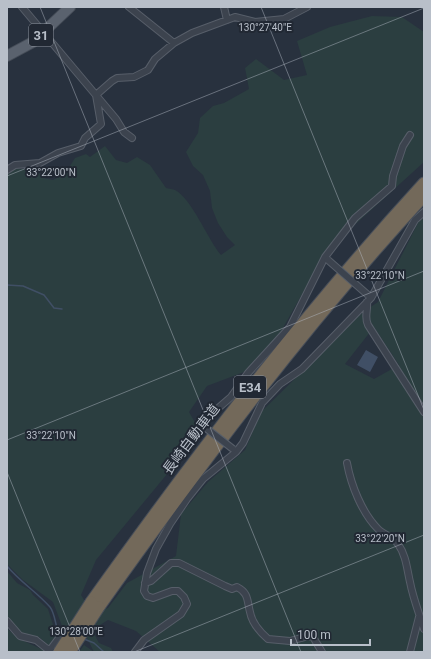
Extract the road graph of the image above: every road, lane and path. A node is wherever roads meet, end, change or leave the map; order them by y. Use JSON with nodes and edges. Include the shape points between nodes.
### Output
{"nodes":[{"id":1,"x":22,"y":7,"type":"edge"},
{"id":2,"x":70,"y":7,"type":"edge"},
{"id":3,"x":129,"y":7,"type":"edge"},
{"id":4,"x":224,"y":7,"type":"edge"},
{"id":5,"x":307,"y":7,"type":"edge"},
{"id":6,"x":227,"y":20,"type":"junction"},
{"id":7,"x":43,"y":33,"type":"junction"},
{"id":8,"x":174,"y":43,"type":"junction"},
{"id":9,"x":7,"y":56,"type":"edge"},
{"id":10,"x":96,"y":95,"type":"junction"},
{"id":11,"x":410,"y":135,"type":"dead end"},
{"id":12,"x":132,"y":138,"type":"dead end"},
{"id":13,"x":7,"y":170,"type":"edge"},
{"id":14,"x":424,"y":183,"type":"edge"},
{"id":15,"x":424,"y":196,"type":"edge"},
{"id":16,"x":424,"y":212,"type":"edge"},
{"id":17,"x":326,"y":259,"type":"junction"},
{"id":18,"x":369,"y":298,"type":"junction"},
{"id":19,"x":424,"y":412,"type":"edge"},
{"id":20,"x":234,"y":450,"type":"junction"},
{"id":21,"x":347,"y":463,"type":"dead end"},
{"id":22,"x":145,"y":583,"type":"junction"},
{"id":23,"x":95,"y":605,"type":"junction"},
{"id":24,"x":419,"y":617,"type":"junction"},
{"id":25,"x":7,"y":621,"type":"edge"},
{"id":26,"x":424,"y":629,"type":"edge"},
{"id":27,"x":59,"y":652,"type":"edge"},
{"id":28,"x":70,"y":652,"type":"edge"},
{"id":29,"x":74,"y":652,"type":"edge"},
{"id":30,"x":136,"y":652,"type":"edge"},
{"id":31,"x":322,"y":652,"type":"edge"},
{"id":32,"x":410,"y":652,"type":"edge"}],
"edges":[{"from":1,"to":7,"type":"street"},
{"from":2,"to":7,"type":"main road","number":"31"},
{"from":3,"to":8,"type":"street"},
{"from":4,"to":6,"type":"street"},
{"from":5,"to":6,"type":"street","via":[[284,19],[255,22],[235,17]]},
{"from":6,"to":8,"type":"street","via":[[192,33]]},
{"from":7,"to":9,"type":"main road","number":"31","via":[[21,50]]},
{"from":7,"to":10,"type":"street"},
{"from":8,"to":10,"type":"street","via":[[148,70],[134,77],[117,78]]},
{"from":10,"to":12,"type":"street","via":[[124,132]]},
{"from":10,"to":13,"type":"street","via":[[101,124],[85,138],[81,146],[58,153],[40,163],[15,165]]},
{"from":11,"to":17,"type":"street","via":[[403,146],[392,186],[355,218]]},
{"from":14,"to":23,"type":"highway","name":"長崎自動車道","number":"E34","via":[[361,253],[266,367],[168,495]]},
{"from":15,"to":23,"type":"highway","name":"長崎自動車道","number":"E34","via":[[263,385]]},
{"from":16,"to":18,"type":"street","via":[[415,220]]},
{"from":17,"to":18,"type":"street","bridge":true},
{"from":17,"to":20,"type":"street","bridge":true,"via":[[290,326],[231,396],[201,423]]},
{"from":18,"to":19,"type":"street","via":[[366,316],[368,326]]},
{"from":18,"to":20,"type":"street","via":[[302,369],[280,384],[262,404]]},
{"from":20,"to":22,"type":"street","via":[[203,479],[170,524],[154,554]]},
{"from":21,"to":24,"type":"street","via":[[349,474],[366,513],[379,530],[396,541],[400,548]]},
{"from":22,"to":30,"type":"street","via":[[144,591],[147,596],[153,598],[178,591],[187,604],[181,614],[144,640]]},
{"from":22,"to":31,"type":"street","via":[[151,581],[171,563],[179,563],[224,586],[243,590],[256,625],[268,639],[290,641],[309,636],[313,637]]},
{"from":23,"to":27,"type":"highway","name":"長崎自動車道","number":"E34","bridge":true},
{"from":23,"to":28,"type":"highway","name":"長崎自動車道","number":"E34","bridge":true},
{"from":24,"to":26,"type":"street"},
{"from":24,"to":32,"type":"street"},
{"from":25,"to":29,"type":"street","via":[[20,636],[36,640],[50,650],[59,638],[77,648]]}]}
